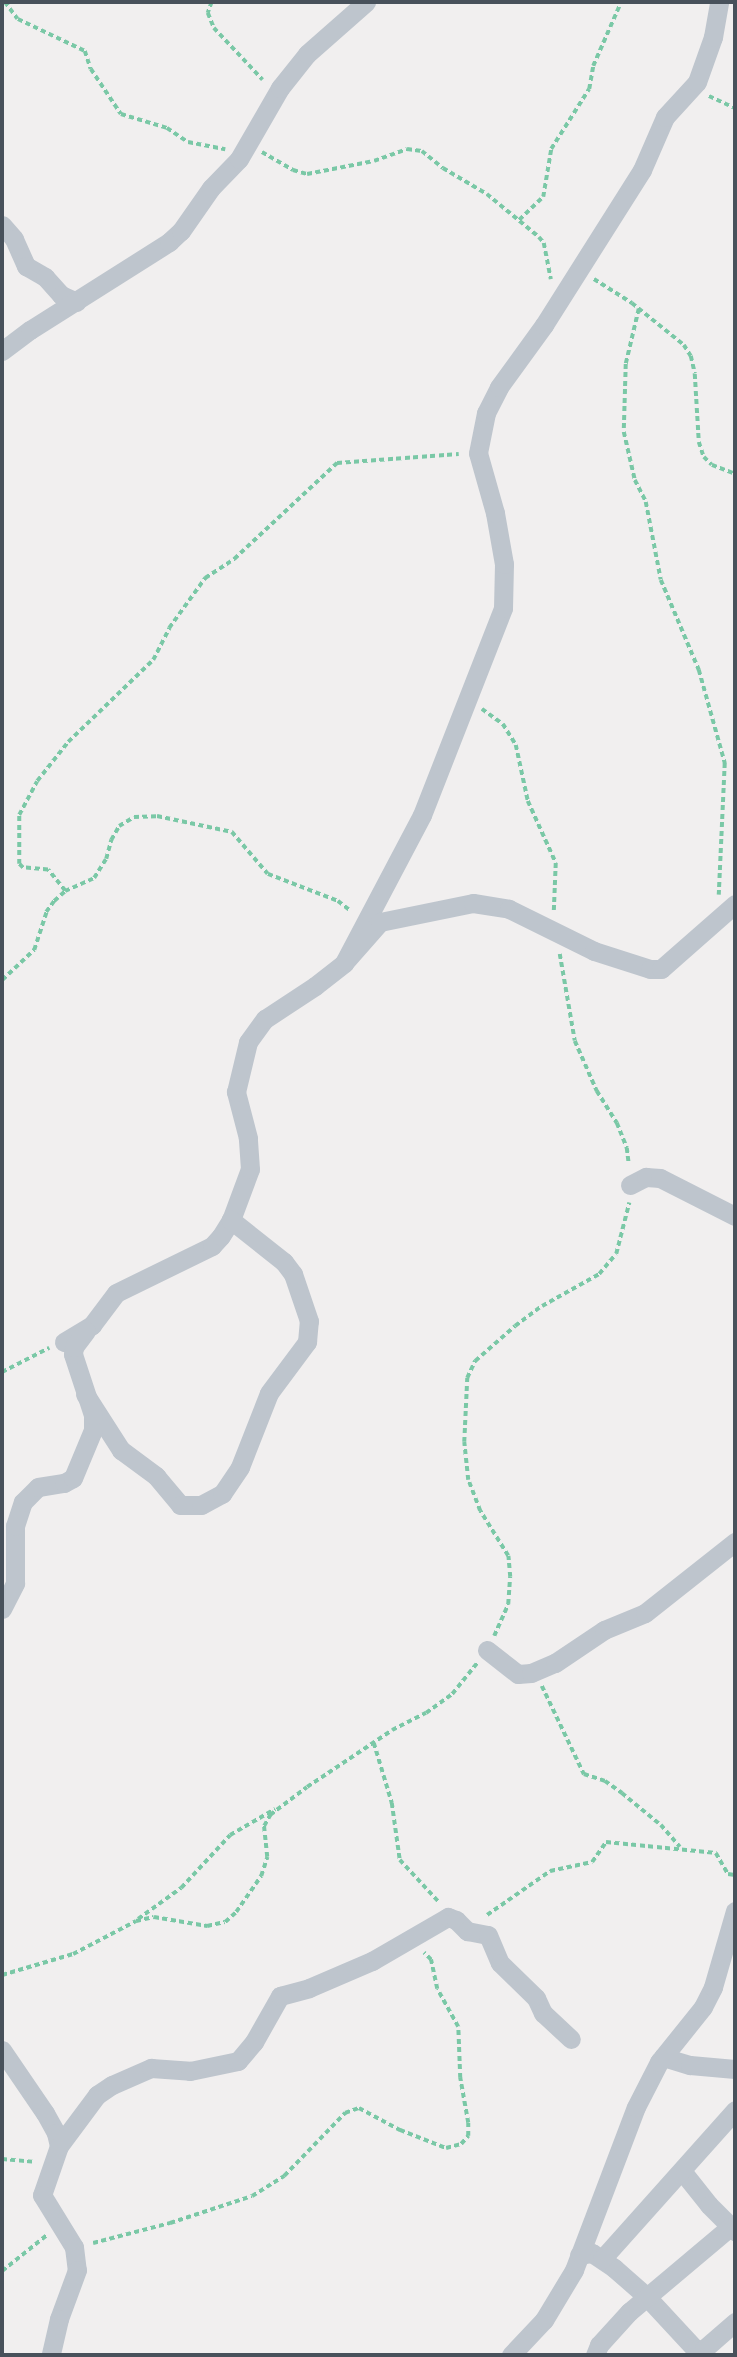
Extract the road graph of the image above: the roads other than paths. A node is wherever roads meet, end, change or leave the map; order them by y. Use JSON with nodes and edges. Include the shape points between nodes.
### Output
{"nodes":[{"id":1,"x":366,"y":2,"type":"edge"},
{"id":2,"x":719,"y":2,"type":"edge"},
{"id":3,"x":2,"y":225,"type":"edge"},
{"id":4,"x":77,"y":302,"type":"junction"},
{"id":5,"x":2,"y":351,"type":"edge"},
{"id":6,"x":735,"y":904,"type":"edge"},
{"id":7,"x":344,"y":963,"type":"junction"},
{"id":8,"x":630,"y":1185,"type":"road end"},
{"id":9,"x":735,"y":1216,"type":"edge"},
{"id":10,"x":232,"y":1220,"type":"junction"},
{"id":11,"x":87,"y":1330,"type":"junction"},
{"id":12,"x":64,"y":1342,"type":"road end"},
{"id":13,"x":85,"y":1394,"type":"junction"},
{"id":14,"x":735,"y":1542,"type":"edge"},
{"id":15,"x":2,"y":1609,"type":"edge"},
{"id":16,"x":487,"y":1650,"type":"road end"},
{"id":17,"x":735,"y":1911,"type":"edge"},
{"id":18,"x":571,"y":2039,"type":"dead end"},
{"id":19,"x":2,"y":2050,"type":"edge"},
{"id":20,"x":663,"y":2057,"type":"junction"},
{"id":21,"x":735,"y":2070,"type":"edge"},
{"id":22,"x":735,"y":2110,"type":"edge"},
{"id":23,"x":56,"y":2155,"type":"junction"},
{"id":24,"x":682,"y":2171,"type":"junction"},
{"id":25,"x":732,"y":2229,"type":"edge"},
{"id":26,"x":579,"y":2255,"type":"junction"},
{"id":27,"x":602,"y":2259,"type":"junction"},
{"id":28,"x":646,"y":2296,"type":"junction"},
{"id":29,"x":735,"y":2322,"type":"edge"},
{"id":30,"x":51,"y":2355,"type":"edge"},
{"id":31,"x":511,"y":2355,"type":"edge"},
{"id":32,"x":595,"y":2355,"type":"edge"}],
"edges":[{"from":1,"to":4,"type":"street","via":[[307,54],[242,154],[181,231]]},
{"from":2,"to":7,"type":"street","via":[[697,82],[665,117],[642,170],[555,309],[499,387],[486,414],[478,453],[504,564],[503,608],[422,815]]},
{"from":3,"to":4,"type":"street","via":[[26,265],[61,295]]},
{"from":4,"to":5,"type":"street"},
{"from":6,"to":7,"type":"street","via":[[661,969],[613,958],[509,909],[473,904],[386,920],[373,928]]},
{"from":7,"to":10,"type":"street","via":[[265,1019],[248,1042],[236,1092],[248,1138],[250,1169]]},
{"from":8,"to":9,"type":"street","via":[[646,1177],[660,1178]]},
{"from":10,"to":11,"type":"street","via":[[212,1246],[116,1293]]},
{"from":10,"to":13,"type":"street","via":[[284,1262],[293,1274],[309,1321],[307,1342],[270,1393],[240,1467],[222,1494],[201,1505],[180,1505],[158,1478],[121,1450]]},
{"from":11,"to":12,"type":"street"},
{"from":11,"to":13,"type":"street","via":[[73,1354]]},
{"from":13,"to":15,"type":"street","via":[[94,1421],[86,1450],[69,1481],[38,1487],[23,1503],[15,1526],[15,1583]]},
{"from":14,"to":16,"type":"street","via":[[645,1613],[604,1630],[555,1663],[518,1674]]},
{"from":17,"to":20,"type":"street","via":[[713,1987]]},
{"from":18,"to":23,"type":"street","via":[[500,1963],[488,1935],[468,1932],[447,1917],[309,1988],[281,1996],[238,2061],[190,2071],[151,2068],[112,2085],[97,2095]]},
{"from":19,"to":23,"type":"street","via":[[56,2133]]},
{"from":20,"to":21,"type":"street"},
{"from":20,"to":26,"type":"street","via":[[636,2107]]},
{"from":22,"to":24,"type":"street"},
{"from":23,"to":30,"type":"street","via":[[42,2195],[74,2247],[77,2270]]},
{"from":24,"to":25,"type":"street"},
{"from":24,"to":27,"type":"street"},
{"from":25,"to":28,"type":"street"},
{"from":26,"to":27,"type":"street","via":[[592,2253]]},
{"from":26,"to":31,"type":"street","via":[[544,2320]]},
{"from":27,"to":28,"type":"street"},
{"from":28,"to":29,"type":"street","via":[[698,2351]]},
{"from":28,"to":32,"type":"street","via":[[612,2329]]}]}
